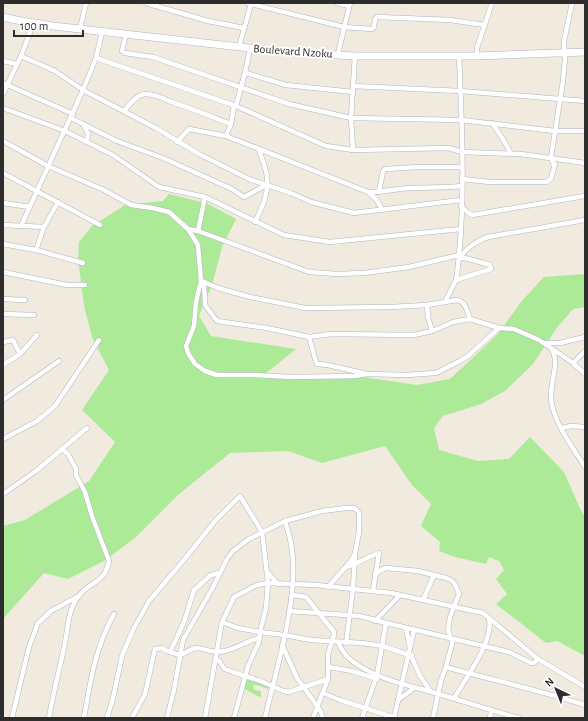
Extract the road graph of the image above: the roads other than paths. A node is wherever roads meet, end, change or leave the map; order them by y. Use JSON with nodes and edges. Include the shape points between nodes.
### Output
{"nodes":[{"id":1,"x":86,"y":3,"type":"edge"},
{"id":2,"x":146,"y":3,"type":"edge"},
{"id":3,"x":271,"y":3,"type":"edge"},
{"id":4,"x":337,"y":3,"type":"edge"},
{"id":5,"x":485,"y":3,"type":"edge"},
{"id":6,"x":572,"y":3,"type":"edge"},
{"id":7,"x":249,"y":4,"type":"edge"},
{"id":8,"x":350,"y":4,"type":"edge"},
{"id":9,"x":492,"y":4,"type":"edge"},
{"id":10,"x":270,"y":9,"type":"junction"},
{"id":11,"x":3,"y":16,"type":"edge"},
{"id":12,"x":34,"y":22,"type":"junction"},
{"id":13,"x":485,"y":26,"type":"junction"},
{"id":14,"x":344,"y":27,"type":"junction"},
{"id":15,"x":244,"y":28,"type":"junction"},
{"id":16,"x":80,"y":29,"type":"junction"},
{"id":17,"x":102,"y":32,"type":"junction"},
{"id":18,"x":126,"y":34,"type":"junction"},
{"id":19,"x":239,"y":47,"type":"junction"},
{"id":20,"x":250,"y":48,"type":"junction"},
{"id":21,"x":585,"y":52,"type":"edge"},
{"id":22,"x":564,"y":53,"type":"junction"},
{"id":23,"x":338,"y":54,"type":"junction"},
{"id":24,"x":21,"y":56,"type":"junction"},
{"id":25,"x":355,"y":56,"type":"junction"},
{"id":26,"x":459,"y":56,"type":"junction"},
{"id":27,"x":477,"y":56,"type":"junction"},
{"id":28,"x":96,"y":58,"type":"junction"},
{"id":29,"x":3,"y":61,"type":"edge"},
{"id":30,"x":17,"y":64,"type":"junction"},
{"id":31,"x":246,"y":73,"type":"junction"},
{"id":32,"x":5,"y":84,"type":"edge"},
{"id":33,"x":353,"y":86,"type":"junction"},
{"id":34,"x":240,"y":87,"type":"junction"},
{"id":35,"x":84,"y":90,"type":"junction"},
{"id":36,"x":460,"y":91,"type":"junction"},
{"id":37,"x":353,"y":92,"type":"junction"},
{"id":38,"x":3,"y":94,"type":"edge"},
{"id":39,"x":560,"y":98,"type":"junction"},
{"id":40,"x":585,"y":101,"type":"edge"},
{"id":41,"x":235,"y":106,"type":"junction"},
{"id":42,"x":3,"y":108,"type":"edge"},
{"id":43,"x":124,"y":111,"type":"junction"},
{"id":44,"x":72,"y":116,"type":"junction"},
{"id":45,"x":351,"y":118,"type":"junction"},
{"id":46,"x":461,"y":120,"type":"junction"},
{"id":47,"x":492,"y":123,"type":"junction"},
{"id":48,"x":81,"y":124,"type":"junction"},
{"id":49,"x":231,"y":124,"type":"junction"},
{"id":50,"x":65,"y":131,"type":"junction"},
{"id":51,"x":554,"y":131,"type":"junction"},
{"id":52,"x":585,"y":131,"type":"edge"},
{"id":53,"x":226,"y":136,"type":"junction"},
{"id":54,"x":3,"y":141,"type":"edge"},
{"id":55,"x":86,"y":142,"type":"junction"},
{"id":56,"x":178,"y":142,"type":"junction"},
{"id":57,"x":259,"y":149,"type":"junction"},
{"id":58,"x":353,"y":150,"type":"junction"},
{"id":59,"x":462,"y":152,"type":"junction"},
{"id":60,"x":510,"y":152,"type":"junction"},
{"id":61,"x":551,"y":157,"type":"junction"},
{"id":62,"x":557,"y":159,"type":"junction"},
{"id":63,"x":585,"y":163,"type":"edge"},
{"id":64,"x":48,"y":166,"type":"junction"},
{"id":65,"x":554,"y":166,"type":"junction"},
{"id":66,"x":462,"y":167,"type":"junction"},
{"id":67,"x":3,"y":173,"type":"edge"},
{"id":68,"x":462,"y":179,"type":"junction"},
{"id":69,"x":267,"y":186,"type":"junction"},
{"id":70,"x":462,"y":186,"type":"junction"},
{"id":71,"x":37,"y":191,"type":"junction"},
{"id":72,"x":368,"y":192,"type":"junction"},
{"id":73,"x":379,"y":192,"type":"junction"},
{"id":74,"x":585,"y":196,"type":"edge"},
{"id":75,"x":205,"y":197,"type":"junction"},
{"id":76,"x":462,"y":200,"type":"junction"},
{"id":77,"x":58,"y":202,"type":"junction"},
{"id":78,"x":3,"y":203,"type":"edge"},
{"id":79,"x":461,"y":206,"type":"junction"},
{"id":80,"x":30,"y":207,"type":"junction"},
{"id":81,"x":382,"y":209,"type":"junction"},
{"id":82,"x":585,"y":220,"type":"edge"},
{"id":83,"x":255,"y":222,"type":"junction"},
{"id":84,"x":3,"y":225,"type":"edge"},
{"id":85,"x":21,"y":226,"type":"junction"},
{"id":86,"x":100,"y":226,"type":"dead end"},
{"id":87,"x":44,"y":227,"type":"junction"},
{"id":88,"x":188,"y":229,"type":"junction"},
{"id":89,"x":461,"y":229,"type":"junction"},
{"id":90,"x":198,"y":231,"type":"junction"},
{"id":91,"x":3,"y":244,"type":"edge"},
{"id":92,"x":36,"y":250,"type":"junction"},
{"id":93,"x":460,"y":257,"type":"junction"},
{"id":94,"x":82,"y":263,"type":"dead end"},
{"id":95,"x":3,"y":272,"type":"edge"},
{"id":96,"x":456,"y":280,"type":"junction"},
{"id":97,"x":202,"y":281,"type":"junction"},
{"id":98,"x":85,"y":285,"type":"dead end"},
{"id":99,"x":3,"y":300,"type":"edge"},
{"id":100,"x":25,"y":300,"type":"dead end"},
{"id":101,"x":445,"y":302,"type":"junction"},
{"id":102,"x":427,"y":305,"type":"junction"},
{"id":103,"x":3,"y":314,"type":"edge"},
{"id":104,"x":34,"y":315,"type":"dead end"},
{"id":105,"x":470,"y":319,"type":"junction"},
{"id":106,"x":499,"y":328,"type":"junction"},
{"id":107,"x":432,"y":331,"type":"junction"},
{"id":108,"x":37,"y":335,"type":"dead end"},
{"id":109,"x":309,"y":337,"type":"junction"},
{"id":110,"x":585,"y":337,"type":"edge"},
{"id":111,"x":99,"y":340,"type":"dead end"},
{"id":112,"x":3,"y":342,"type":"edge"},
{"id":113,"x":544,"y":343,"type":"junction"},
{"id":114,"x":550,"y":347,"type":"junction"},
{"id":115,"x":585,"y":351,"type":"edge"},
{"id":116,"x":20,"y":354,"type":"junction"},
{"id":117,"x":59,"y":361,"type":"dead end"},
{"id":118,"x":572,"y":363,"type":"junction"},
{"id":119,"x":3,"y":366,"type":"edge"},
{"id":120,"x":367,"y":374,"type":"junction"},
{"id":121,"x":585,"y":374,"type":"edge"},
{"id":122,"x":3,"y":400,"type":"edge"},
{"id":123,"x":585,"y":427,"type":"edge"},
{"id":124,"x":87,"y":428,"type":"dead end"},
{"id":125,"x":562,"y":428,"type":"junction"},
{"id":126,"x":3,"y":439,"type":"edge"},
{"id":127,"x":62,"y":449,"type":"junction"},
{"id":128,"x":585,"y":467,"type":"edge"},
{"id":129,"x":3,"y":494,"type":"edge"},
{"id":130,"x":285,"y":521,"type":"junction"},
{"id":131,"x":262,"y":532,"type":"junction"},
{"id":132,"x":355,"y":553,"type":"junction"},
{"id":133,"x":354,"y":565,"type":"junction"},
{"id":134,"x":346,"y":567,"type":"junction"},
{"id":135,"x":267,"y":572,"type":"junction"},
{"id":136,"x":220,"y":573,"type":"junction"},
{"id":137,"x":375,"y":574,"type":"junction"},
{"id":138,"x":434,"y":575,"type":"junction"},
{"id":139,"x":268,"y":583,"type":"junction"},
{"id":140,"x":278,"y":584,"type":"junction"},
{"id":141,"x":292,"y":584,"type":"junction"},
{"id":142,"x":328,"y":587,"type":"junction"},
{"id":143,"x":353,"y":589,"type":"junction"},
{"id":144,"x":373,"y":591,"type":"junction"},
{"id":145,"x":292,"y":595,"type":"junction"},
{"id":146,"x":400,"y":595,"type":"junction"},
{"id":147,"x":78,"y":596,"type":"junction"},
{"id":148,"x":423,"y":600,"type":"junction"},
{"id":149,"x":454,"y":607,"type":"junction"},
{"id":150,"x":289,"y":611,"type":"junction"},
{"id":151,"x":318,"y":613,"type":"junction"},
{"id":152,"x":114,"y":614,"type":"dead end"},
{"id":153,"x":349,"y":615,"type":"junction"},
{"id":154,"x":489,"y":618,"type":"junction"},
{"id":155,"x":374,"y":620,"type":"junction"},
{"id":156,"x":222,"y":622,"type":"junction"},
{"id":157,"x":386,"y":624,"type":"junction"},
{"id":158,"x":406,"y":628,"type":"junction"},
{"id":159,"x":414,"y":630,"type":"junction"},
{"id":160,"x":260,"y":635,"type":"junction"},
{"id":161,"x":284,"y":635,"type":"junction"},
{"id":162,"x":452,"y":639,"type":"junction"},
{"id":163,"x":335,"y":642,"type":"junction"},
{"id":164,"x":346,"y":643,"type":"junction"},
{"id":165,"x":282,"y":645,"type":"junction"},
{"id":166,"x":383,"y":646,"type":"junction"},
{"id":167,"x":483,"y":646,"type":"junction"},
{"id":168,"x":410,"y":650,"type":"junction"},
{"id":169,"x":170,"y":652,"type":"junction"},
{"id":170,"x":217,"y":652,"type":"junction"},
{"id":171,"x":180,"y":655,"type":"junction"},
{"id":172,"x":410,"y":656,"type":"junction"},
{"id":173,"x":538,"y":659,"type":"junction"},
{"id":174,"x":216,"y":660,"type":"junction"},
{"id":175,"x":329,"y":667,"type":"junction"},
{"id":176,"x":446,"y":667,"type":"junction"},
{"id":177,"x":469,"y":673,"type":"junction"},
{"id":178,"x":246,"y":676,"type":"junction"},
{"id":179,"x":377,"y":677,"type":"junction"},
{"id":180,"x":328,"y":679,"type":"junction"},
{"id":181,"x":402,"y":684,"type":"junction"},
{"id":182,"x":272,"y":686,"type":"junction"},
{"id":183,"x":585,"y":687,"type":"edge"},
{"id":184,"x":304,"y":688,"type":"junction"},
{"id":185,"x":414,"y":688,"type":"junction"},
{"id":186,"x":431,"y":692,"type":"junction"},
{"id":187,"x":323,"y":693,"type":"junction"},
{"id":188,"x":438,"y":694,"type":"junction"},
{"id":189,"x":454,"y":698,"type":"junction"},
{"id":190,"x":398,"y":700,"type":"junction"},
{"id":191,"x":585,"y":705,"type":"edge"},
{"id":192,"x":318,"y":707,"type":"junction"},
{"id":193,"x":366,"y":708,"type":"junction"},
{"id":194,"x":491,"y":710,"type":"junction"},
{"id":195,"x":12,"y":718,"type":"edge"},
{"id":196,"x":49,"y":718,"type":"edge"},
{"id":197,"x":84,"y":718,"type":"edge"},
{"id":198,"x":107,"y":718,"type":"edge"},
{"id":199,"x":132,"y":718,"type":"edge"},
{"id":200,"x":167,"y":718,"type":"edge"},
{"id":201,"x":205,"y":718,"type":"edge"},
{"id":202,"x":234,"y":718,"type":"edge"},
{"id":203,"x":264,"y":718,"type":"edge"},
{"id":204,"x":313,"y":718,"type":"edge"},
{"id":205,"x":323,"y":718,"type":"edge"},
{"id":206,"x":362,"y":718,"type":"edge"},
{"id":207,"x":395,"y":718,"type":"edge"},
{"id":208,"x":433,"y":718,"type":"edge"},
{"id":209,"x":490,"y":718,"type":"edge"},
{"id":210,"x":519,"y":718,"type":"edge"}],
"edges":[{"from":1,"to":16,"type":"street"},
{"from":2,"to":15,"type":"street","via":[[213,23]]},
{"from":3,"to":10,"type":"street"},
{"from":4,"to":8,"type":"street"},
{"from":5,"to":9,"type":"street"},
{"from":6,"to":22,"type":"street"},
{"from":7,"to":10,"type":"street"},
{"from":7,"to":15,"type":"street"},
{"from":8,"to":14,"type":"street"},
{"from":9,"to":13,"type":"street"},
{"from":10,"to":14,"type":"street"},
{"from":11,"to":12,"type":"street","name":"Boulevard Nzoku"},
{"from":12,"to":16,"type":"street","name":"Boulevard Nzoku"},
{"from":12,"to":24,"type":"street"},
{"from":13,"to":14,"type":"street","via":[[450,20],[377,17],[372,29]]},
{"from":13,"to":27,"type":"street","via":[[477,48]]},
{"from":14,"to":23,"type":"street"},
{"from":15,"to":19,"type":"street"},
{"from":16,"to":17,"type":"street","name":"Boulevard Nzoku"},
{"from":17,"to":18,"type":"street","name":"Boulevard Nzoku"},
{"from":17,"to":28,"type":"street"},
{"from":18,"to":19,"type":"street","name":"Boulevard Nzoku"},
{"from":18,"to":34,"type":"street","via":[[122,51],[124,53],[153,57]]},
{"from":19,"to":20,"type":"street","name":"Boulevard Nzoku"},
{"from":20,"to":23,"type":"street","name":"Boulevard Nzoku"},
{"from":20,"to":31,"type":"street"},
{"from":21,"to":22,"type":"street","name":"Boulevard Nzoku"},
{"from":22,"to":27,"type":"street","name":"Boulevard Nzoku"},
{"from":22,"to":39,"type":"street","via":[[565,66]]},
{"from":23,"to":25,"type":"street","name":"Boulevard Nzoku"},
{"from":24,"to":30,"type":"street"},
{"from":24,"to":35,"type":"street","via":[[55,71]]},
{"from":25,"to":26,"type":"street","name":"Boulevard Nzoku"},
{"from":25,"to":33,"type":"street"},
{"from":26,"to":27,"type":"street","name":"Boulevard Nzoku"},
{"from":26,"to":36,"type":"street"},
{"from":28,"to":35,"type":"street"},
{"from":28,"to":41,"type":"street"},
{"from":29,"to":30,"type":"street"},
{"from":30,"to":32,"type":"street"},
{"from":31,"to":34,"type":"street"},
{"from":31,"to":37,"type":"street","via":[[286,84]]},
{"from":32,"to":38,"type":"street"},
{"from":32,"to":44,"type":"street"},
{"from":33,"to":36,"type":"street"},
{"from":33,"to":37,"type":"street"},
{"from":34,"to":41,"type":"street"},
{"from":34,"to":45,"type":"street","via":[[289,104]]},
{"from":35,"to":43,"type":"street"},
{"from":35,"to":44,"type":"street"},
{"from":36,"to":39,"type":"street"},
{"from":36,"to":46,"type":"street"},
{"from":37,"to":45,"type":"street"},
{"from":39,"to":40,"type":"street"},
{"from":39,"to":51,"type":"street"},
{"from":41,"to":49,"type":"street"},
{"from":41,"to":58,"type":"street","via":[[326,146]]},
{"from":42,"to":50,"type":"street"},
{"from":43,"to":49,"type":"street","via":[[137,97],[145,94]]},
{"from":43,"to":56,"type":"street"},
{"from":44,"to":48,"type":"street"},
{"from":44,"to":50,"type":"street"},
{"from":45,"to":46,"type":"street"},
{"from":45,"to":58,"type":"street"},
{"from":46,"to":47,"type":"street"},
{"from":46,"to":59,"type":"street"},
{"from":47,"to":51,"type":"street"},
{"from":47,"to":60,"type":"street"},
{"from":48,"to":55,"type":"street","via":[[88,133]]},
{"from":48,"to":69,"type":"street","via":[[163,158],[232,189],[244,197]]},
{"from":49,"to":53,"type":"street"},
{"from":50,"to":55,"type":"street"},
{"from":50,"to":64,"type":"street"},
{"from":51,"to":52,"type":"street"},
{"from":51,"to":61,"type":"street"},
{"from":53,"to":56,"type":"street","via":[[189,129]]},
{"from":53,"to":57,"type":"street"},
{"from":54,"to":64,"type":"street"},
{"from":55,"to":75,"type":"street","via":[[113,155],[159,187]]},
{"from":56,"to":69,"type":"street"},
{"from":57,"to":69,"type":"street","via":[[266,169]]},
{"from":57,"to":72,"type":"street"},
{"from":58,"to":59,"type":"street","via":[[448,148]]},
{"from":59,"to":60,"type":"street"},
{"from":59,"to":66,"type":"street"},
{"from":60,"to":61,"type":"street"},
{"from":61,"to":62,"type":"street"},
{"from":61,"to":65,"type":"street"},
{"from":62,"to":63,"type":"street"},
{"from":62,"to":65,"type":"street"},
{"from":64,"to":71,"type":"street"},
{"from":64,"to":88,"type":"street","via":[[104,190],[131,205],[169,212]]},
{"from":65,"to":68,"type":"street","via":[[551,180],[546,182]]},
{"from":66,"to":68,"type":"street"},
{"from":66,"to":73,"type":"street","via":[[385,169]]},
{"from":67,"to":71,"type":"street"},
{"from":68,"to":70,"type":"street"},
{"from":69,"to":81,"type":"street","via":[[311,202],[354,213]]},
{"from":69,"to":83,"type":"street","via":[[266,197]]},
{"from":70,"to":73,"type":"street"},
{"from":70,"to":76,"type":"street"},
{"from":71,"to":77,"type":"street"},
{"from":71,"to":80,"type":"street"},
{"from":72,"to":73,"type":"street"},
{"from":72,"to":81,"type":"street","via":[[376,198]]},
{"from":74,"to":79,"type":"street","via":[[472,215]]},
{"from":75,"to":83,"type":"street"},
{"from":75,"to":90,"type":"street"},
{"from":76,"to":79,"type":"street"},
{"from":76,"to":81,"type":"street"},
{"from":77,"to":86,"type":"street"},
{"from":77,"to":87,"type":"street"},
{"from":78,"to":80,"type":"street"},
{"from":79,"to":89,"type":"street"},
{"from":80,"to":85,"type":"street"},
{"from":82,"to":93,"type":"street","via":[[488,237],[463,252]]},
{"from":83,"to":89,"type":"street","via":[[284,235],[330,242]]},
{"from":84,"to":85,"type":"street"},
{"from":85,"to":87,"type":"street"},
{"from":87,"to":92,"type":"street"},
{"from":88,"to":90,"type":"street"},
{"from":88,"to":97,"type":"street","via":[[198,245]]},
{"from":89,"to":93,"type":"street"},
{"from":90,"to":93,"type":"street","via":[[309,272],[364,273]]},
{"from":91,"to":92,"type":"street"},
{"from":92,"to":94,"type":"street"},
{"from":93,"to":96,"type":"street"},
{"from":93,"to":96,"type":"street","via":[[487,264],[491,269]]},
{"from":95,"to":98,"type":"street","via":[[68,285]]},
{"from":96,"to":101,"type":"street"},
{"from":97,"to":102,"type":"street","via":[[250,297],[305,308]]},
{"from":97,"to":109,"type":"street","via":[[205,305],[217,321]]},
{"from":97,"to":120,"type":"street","via":[[196,302],[194,326],[186,346],[195,364],[206,371],[223,376]]},
{"from":99,"to":100,"type":"street"},
{"from":101,"to":102,"type":"street"},
{"from":101,"to":105,"type":"street","via":[[461,301],[465,304]]},
{"from":102,"to":107,"type":"street"},
{"from":103,"to":104,"type":"street"},
{"from":105,"to":106,"type":"street"},
{"from":105,"to":107,"type":"street","via":[[453,322]]},
{"from":106,"to":113,"type":"street","via":[[514,328]]},
{"from":106,"to":120,"type":"street","via":[[460,362],[436,373]]},
{"from":107,"to":109,"type":"street","via":[[414,335],[331,334]]},
{"from":108,"to":116,"type":"street"},
{"from":109,"to":120,"type":"street","via":[[316,363]]},
{"from":110,"to":113,"type":"street","via":[[560,343]]},
{"from":111,"to":126,"type":"street","via":[[55,406],[37,421]]},
{"from":112,"to":116,"type":"street","via":[[13,340]]},
{"from":113,"to":114,"type":"street"},
{"from":114,"to":118,"type":"street"},
{"from":114,"to":125,"type":"street","via":[[556,357],[551,400]]},
{"from":115,"to":118,"type":"street"},
{"from":116,"to":119,"type":"street"},
{"from":117,"to":122,"type":"street"},
{"from":118,"to":121,"type":"street"},
{"from":123,"to":125,"type":"street"},
{"from":124,"to":127,"type":"street"},
{"from":125,"to":128,"type":"street"},
{"from":127,"to":129,"type":"street"},
{"from":127,"to":147,"type":"street","via":[[76,469],[76,475],[85,492],[109,561],[100,580]]},
{"from":130,"to":131,"type":"street"},
{"from":130,"to":132,"type":"street","via":[[322,511],[356,509],[359,512],[359,532]]},
{"from":130,"to":141,"type":"street","via":[[292,545]]},
{"from":131,"to":135,"type":"street"},
{"from":131,"to":136,"type":"street","via":[[233,551]]},
{"from":131,"to":198,"type":"street","via":[[240,496],[215,521],[149,601],[133,630],[122,656]]},
{"from":132,"to":133,"type":"street"},
{"from":132,"to":134,"type":"street"},
{"from":133,"to":134,"type":"street"},
{"from":133,"to":137,"type":"street","via":[[379,553]]},
{"from":133,"to":143,"type":"street"},
{"from":134,"to":142,"type":"street"},
{"from":135,"to":139,"type":"street"},
{"from":135,"to":140,"type":"street"},
{"from":136,"to":169,"type":"street","via":[[211,575],[194,590],[184,622]]},
{"from":136,"to":171,"type":"street","via":[[183,640]]},
{"from":137,"to":138,"type":"street","via":[[387,568]]},
{"from":137,"to":144,"type":"street"},
{"from":138,"to":148,"type":"street"},
{"from":138,"to":149,"type":"street","via":[[451,580],[457,587],[459,594]]},
{"from":139,"to":140,"type":"street"},
{"from":139,"to":156,"type":"street","via":[[257,585],[235,596]]},
{"from":139,"to":160,"type":"street"},
{"from":140,"to":141,"type":"street"},
{"from":141,"to":142,"type":"street"},
{"from":141,"to":145,"type":"street"},
{"from":142,"to":143,"type":"street"},
{"from":143,"to":144,"type":"street"},
{"from":143,"to":153,"type":"street"},
{"from":144,"to":146,"type":"street"},
{"from":145,"to":150,"type":"street"},
{"from":145,"to":151,"type":"street","via":[[306,597]]},
{"from":146,"to":148,"type":"street"},
{"from":146,"to":155,"type":"street"},
{"from":147,"to":195,"type":"street","via":[[51,610],[38,623],[29,647]]},
{"from":147,"to":196,"type":"street","via":[[69,616]]},
{"from":148,"to":149,"type":"street"},
{"from":149,"to":154,"type":"street","via":[[483,613]]},
{"from":149,"to":162,"type":"street","via":[[448,630]]},
{"from":150,"to":151,"type":"street"},
{"from":150,"to":161,"type":"street"},
{"from":151,"to":153,"type":"street"},
{"from":151,"to":163,"type":"street","via":[[334,632]]},
{"from":152,"to":197,"type":"street","via":[[107,625],[100,646],[88,690]]},
{"from":153,"to":155,"type":"street"},
{"from":153,"to":164,"type":"street"},
{"from":154,"to":167,"type":"street","via":[[490,628]]},
{"from":154,"to":173,"type":"street"},
{"from":155,"to":157,"type":"street"},
{"from":156,"to":160,"type":"street"},
{"from":156,"to":170,"type":"street"},
{"from":157,"to":158,"type":"street"},
{"from":157,"to":166,"type":"street"},
{"from":158,"to":159,"type":"street"},
{"from":158,"to":168,"type":"street"},
{"from":159,"to":162,"type":"street"},
{"from":159,"to":168,"type":"street"},
{"from":160,"to":161,"type":"street"},
{"from":160,"to":170,"type":"street","via":[[238,646]]},
{"from":160,"to":178,"type":"street"},
{"from":161,"to":163,"type":"street"},
{"from":161,"to":165,"type":"street"},
{"from":162,"to":167,"type":"street"},
{"from":162,"to":176,"type":"street"},
{"from":163,"to":164,"type":"street"},
{"from":163,"to":175,"type":"street","via":[[328,654]]},
{"from":163,"to":179,"type":"street","via":[[352,661]]},
{"from":164,"to":166,"type":"street"},
{"from":165,"to":182,"type":"street"},
{"from":165,"to":184,"type":"street"},
{"from":166,"to":172,"type":"street"},
{"from":166,"to":179,"type":"street"},
{"from":167,"to":173,"type":"street","via":[[509,652],[533,664]]},
{"from":167,"to":177,"type":"street"},
{"from":168,"to":172,"type":"street"},
{"from":169,"to":171,"type":"street"},
{"from":169,"to":199,"type":"street","via":[[162,648],[155,649],[145,694]]},
{"from":170,"to":171,"type":"street","via":[[196,648]]},
{"from":170,"to":174,"type":"street"},
{"from":171,"to":200,"type":"street"},
{"from":172,"to":181,"type":"street"},
{"from":172,"to":186,"type":"street"},
{"from":173,"to":183,"type":"street"},
{"from":174,"to":178,"type":"street","via":[[225,669]]},
{"from":174,"to":201,"type":"street"},
{"from":175,"to":179,"type":"street"},
{"from":175,"to":180,"type":"street"},
{"from":176,"to":177,"type":"street"},
{"from":176,"to":188,"type":"street"},
{"from":177,"to":189,"type":"street"},
{"from":177,"to":191,"type":"street"},
{"from":178,"to":182,"type":"street"},
{"from":178,"to":202,"type":"street"},
{"from":179,"to":181,"type":"street"},
{"from":179,"to":193,"type":"street"},
{"from":180,"to":184,"type":"street"},
{"from":180,"to":187,"type":"street"},
{"from":181,"to":185,"type":"street"},
{"from":181,"to":190,"type":"street"},
{"from":182,"to":184,"type":"street","via":[[289,692]]},
{"from":182,"to":203,"type":"street"},
{"from":184,"to":192,"type":"street"},
{"from":185,"to":186,"type":"street"},
{"from":185,"to":190,"type":"street"},
{"from":186,"to":188,"type":"street"},
{"from":187,"to":192,"type":"street"},
{"from":187,"to":193,"type":"street"},
{"from":188,"to":189,"type":"street"},
{"from":188,"to":208,"type":"street"},
{"from":189,"to":194,"type":"street"},
{"from":190,"to":207,"type":"street"},
{"from":192,"to":204,"type":"street"},
{"from":192,"to":205,"type":"street"},
{"from":193,"to":206,"type":"street"},
{"from":193,"to":207,"type":"street"},
{"from":194,"to":209,"type":"street"},
{"from":194,"to":210,"type":"street"}]}
